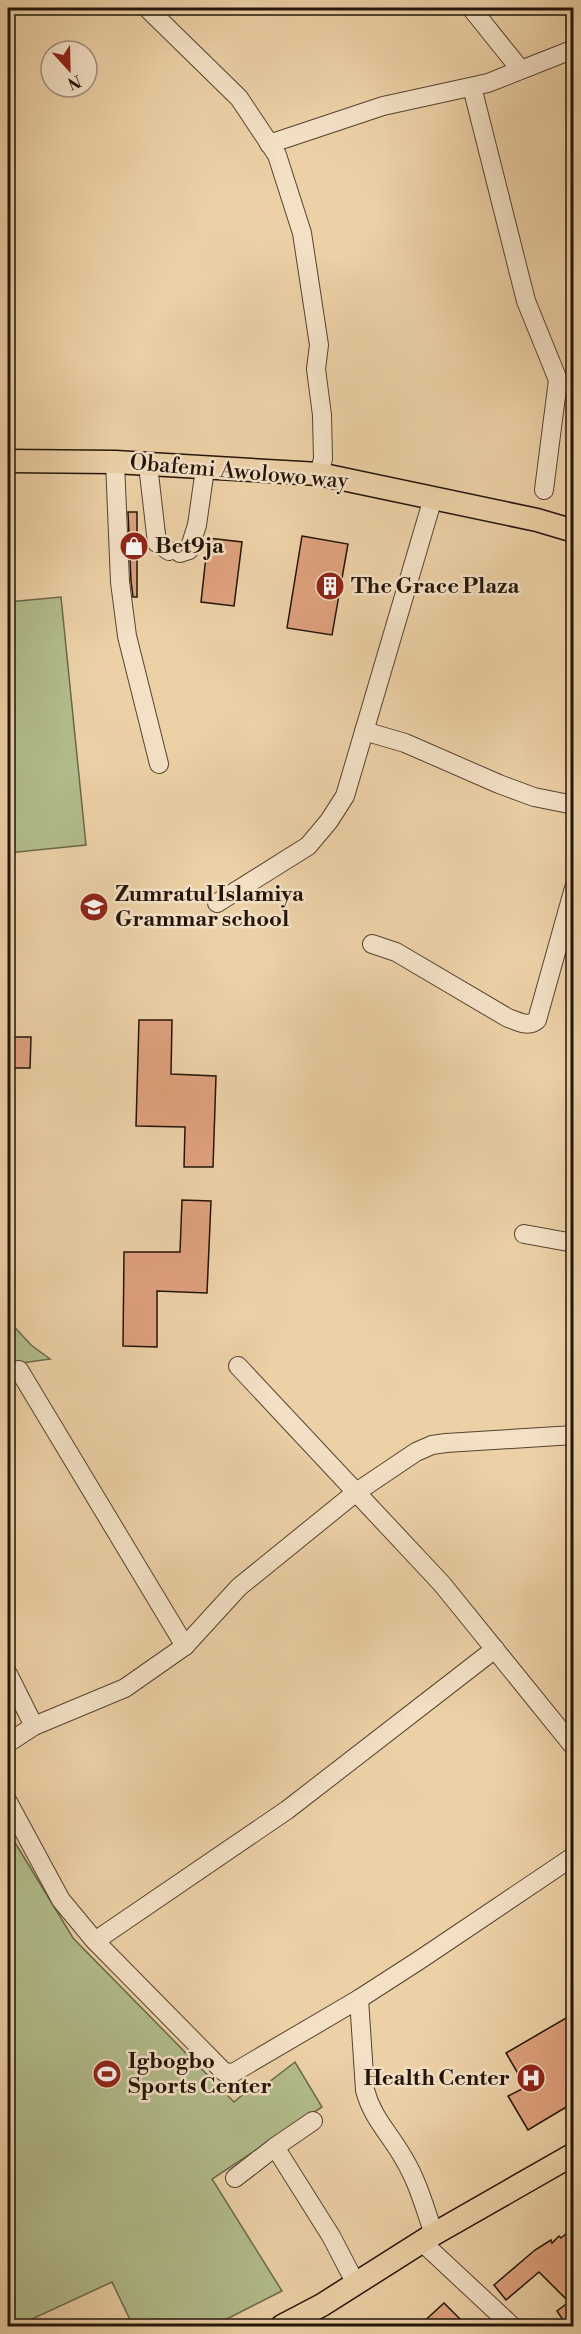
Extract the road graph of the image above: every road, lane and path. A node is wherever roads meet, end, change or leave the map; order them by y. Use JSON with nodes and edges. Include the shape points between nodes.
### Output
{"nodes":[{"id":1,"x":147,"y":8,"type":"edge"},
{"id":2,"x":471,"y":8,"type":"edge"},
{"id":3,"x":573,"y":49,"type":"edge"},
{"id":4,"x":520,"y":69,"type":"junction"},
{"id":5,"x":471,"y":87,"type":"junction"},
{"id":6,"x":269,"y":144,"type":"junction"},
{"id":7,"x":8,"y":461,"type":"edge"},
{"id":8,"x":115,"y":462,"type":"junction"},
{"id":9,"x":148,"y":465,"type":"junction"},
{"id":10,"x":205,"y":469,"type":"junction"},
{"id":11,"x":319,"y":474,"type":"junction"},
{"id":12,"x":544,"y":490,"type":"dead end"},
{"id":13,"x":433,"y":498,"type":"junction"},
{"id":14,"x":573,"y":531,"type":"edge"},
{"id":15,"x":364,"y":731,"type":"junction"},
{"id":16,"x":159,"y":764,"type":"dead end"},
{"id":17,"x":573,"y":805,"type":"edge"},
{"id":18,"x":573,"y":888,"type":"edge"},
{"id":19,"x":217,"y":903,"type":"dead end"},
{"id":20,"x":372,"y":944,"type":"dead end"},
{"id":21,"x":525,"y":1234,"type":"dead end"},
{"id":22,"x":573,"y":1243,"type":"edge"},
{"id":23,"x":238,"y":1366,"type":"dead end"},
{"id":24,"x":19,"y":1370,"type":"dead end"},
{"id":25,"x":573,"y":1435,"type":"edge"},
{"id":26,"x":356,"y":1493,"type":"junction"},
{"id":27,"x":185,"y":1646,"type":"junction"},
{"id":28,"x":495,"y":1650,"type":"junction"},
{"id":29,"x":8,"y":1674,"type":"edge"},
{"id":30,"x":34,"y":1726,"type":"junction"},
{"id":31,"x":8,"y":1743,"type":"edge"},
{"id":32,"x":573,"y":1747,"type":"edge"},
{"id":33,"x":8,"y":1802,"type":"edge"},
{"id":34,"x":573,"y":1856,"type":"edge"},
{"id":35,"x":95,"y":1941,"type":"junction"},
{"id":36,"x":359,"y":1999,"type":"junction"},
{"id":37,"x":313,"y":2121,"type":"dead end"},
{"id":38,"x":275,"y":2147,"type":"junction"},
{"id":39,"x":573,"y":2154,"type":"edge"},
{"id":40,"x":235,"y":2178,"type":"dead end"},
{"id":41,"x":428,"y":2238,"type":"junction"},
{"id":42,"x":356,"y":2284,"type":"junction"},
{"id":43,"x":282,"y":2326,"type":"edge"},
{"id":44,"x":512,"y":2326,"type":"edge"}],
"edges":[{"from":1,"to":6,"type":"street","via":[[239,98]]},
{"from":2,"to":4,"type":"street"},
{"from":3,"to":4,"type":"street"},
{"from":4,"to":5,"type":"street"},
{"from":5,"to":6,"type":"street","via":[[383,106]]},
{"from":5,"to":12,"type":"street","via":[[526,301],[558,380]]},
{"from":6,"to":11,"type":"street","via":[[277,155],[302,233],[319,345],[316,369],[323,459]]},
{"from":7,"to":8,"type":"main road","name":"Obafemi Awolowo way"},
{"from":8,"to":9,"type":"main road","name":"Obafemi Awolowo way"},
{"from":8,"to":16,"type":"street","via":[[120,582],[127,636]]},
{"from":9,"to":10,"type":"main road","name":"Obafemi Awolowo way"},
{"from":9,"to":10,"type":"street","via":[[157,543],[175,552],[189,550]]},
{"from":10,"to":11,"type":"main road","name":"Obafemi Awolowo way"},
{"from":11,"to":13,"type":"main road","name":"Obafemi Awolowo way"},
{"from":13,"to":14,"type":"main road","name":"Obafemi Awolowo way"},
{"from":13,"to":15,"type":"street"},
{"from":15,"to":17,"type":"street","via":[[405,743],[525,794]]},
{"from":15,"to":19,"type":"street","via":[[345,796],[308,846]]},
{"from":18,"to":20,"type":"street","via":[[533,1024],[508,1018],[396,952]]},
{"from":21,"to":22,"type":"street"},
{"from":23,"to":26,"type":"street"},
{"from":24,"to":27,"type":"street"},
{"from":25,"to":26,"type":"street","via":[[432,1445]]},
{"from":26,"to":27,"type":"street","via":[[239,1587]]},
{"from":26,"to":28,"type":"street","via":[[442,1584]]},
{"from":27,"to":30,"type":"street","via":[[125,1688]]},
{"from":28,"to":32,"type":"street"},
{"from":28,"to":35,"type":"street","via":[[286,1810]]},
{"from":29,"to":30,"type":"street"},
{"from":30,"to":31,"type":"street"},
{"from":33,"to":35,"type":"street","via":[[61,1900]]},
{"from":34,"to":36,"type":"street"},
{"from":35,"to":36,"type":"street","via":[[224,2072],[233,2073]]},
{"from":36,"to":41,"type":"street","via":[[368,2103],[404,2159]]},
{"from":37,"to":38,"type":"street"},
{"from":38,"to":40,"type":"street"},
{"from":38,"to":42,"type":"street"},
{"from":39,"to":41,"type":"main road"},
{"from":41,"to":42,"type":"main road"},
{"from":41,"to":44,"type":"street"},
{"from":42,"to":43,"type":"main road"}]}
